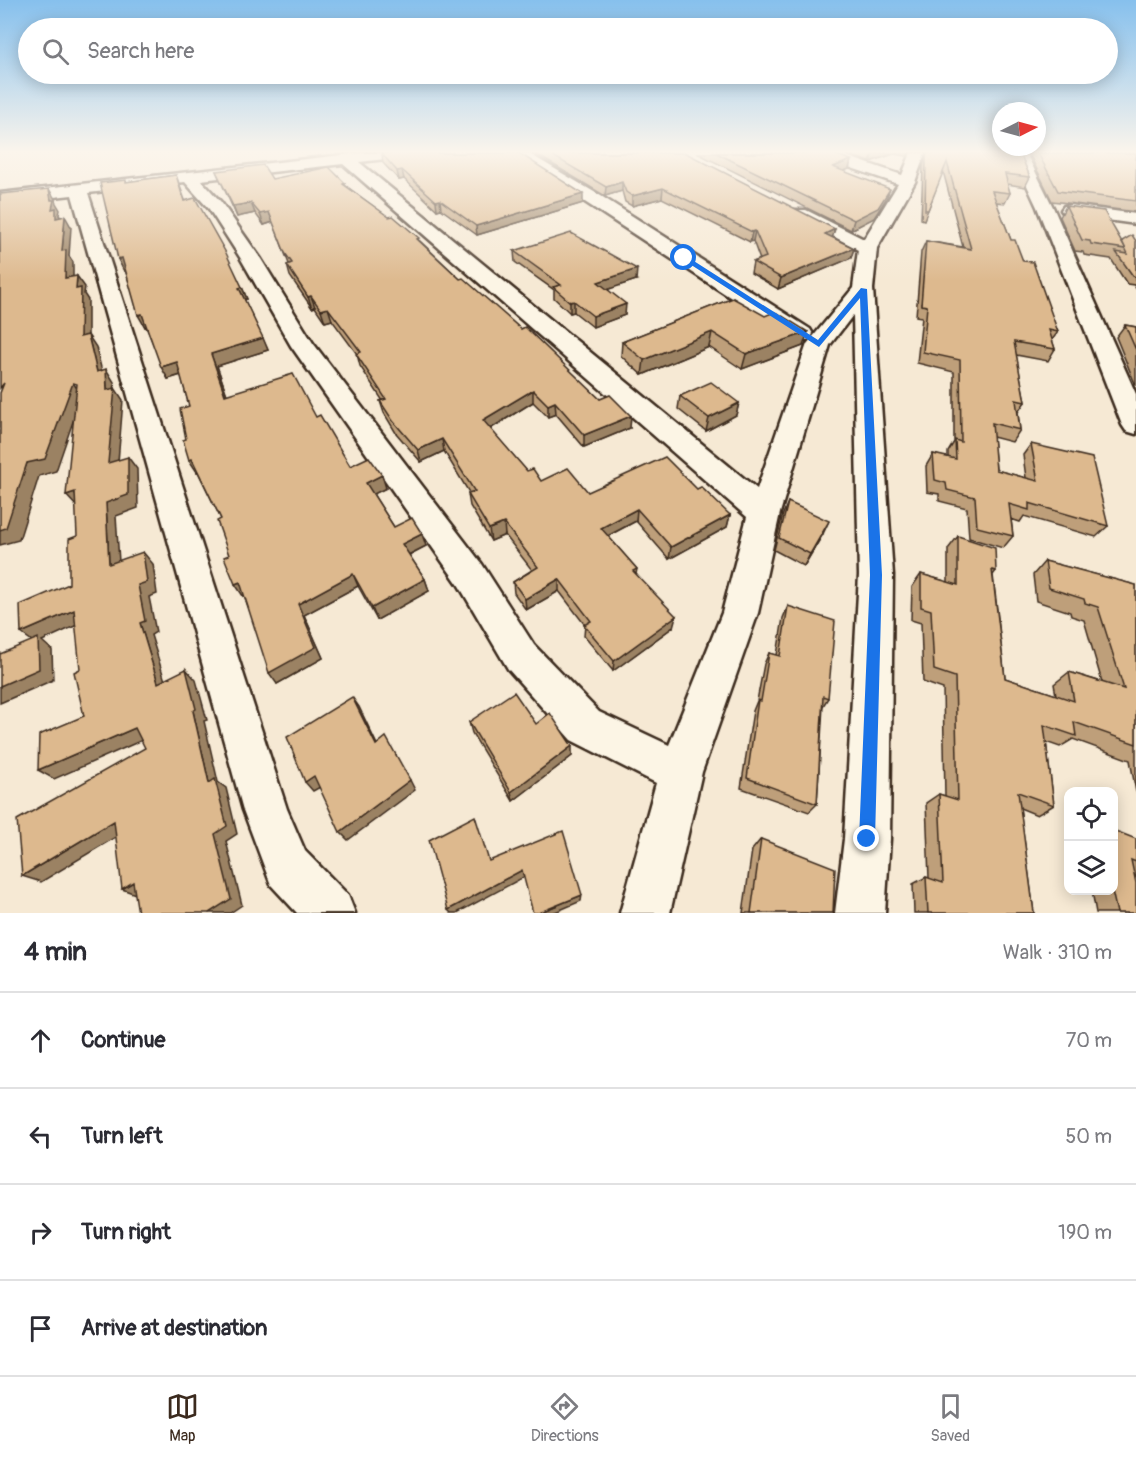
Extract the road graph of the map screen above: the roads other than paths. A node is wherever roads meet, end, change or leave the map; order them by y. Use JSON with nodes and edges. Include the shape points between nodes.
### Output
{"nodes":[{"id":1,"x":24,"y":196,"type":"edge"},
{"id":2,"x":81,"y":196,"type":"edge"},
{"id":3,"x":205,"y":196,"type":"edge"},
{"id":4,"x":389,"y":196,"type":"edge"},
{"id":5,"x":588,"y":196,"type":"edge"},
{"id":6,"x":899,"y":196,"type":"edge"},
{"id":7,"x":1040,"y":196,"type":"edge"},
{"id":8,"x":0,"y":198,"type":"edge"},
{"id":9,"x":784,"y":206,"type":"edge"},
{"id":10,"x":1045,"y":207,"type":"junction"},
{"id":11,"x":1136,"y":219,"type":"edge"},
{"id":12,"x":868,"y":248,"type":"junction"},
{"id":13,"x":863,"y":289,"type":"junction"},
{"id":14,"x":819,"y":345,"type":"junction"},
{"id":15,"x":1136,"y":425,"type":"edge"},
{"id":16,"x":764,"y":513,"type":"junction"},
{"id":17,"x":680,"y":772,"type":"junction"},
{"id":18,"x":330,"y":913,"type":"edge"},
{"id":19,"x":645,"y":913,"type":"edge"},
{"id":20,"x":860,"y":913,"type":"edge"}],
"edges":[{"from":1,"to":8,"type":"street"},
{"from":2,"to":18,"type":"street","via":[[266,810],[288,868]]},
{"from":3,"to":17,"type":"street","via":[[239,241],[303,346],[470,574],[521,657],[585,726]]},
{"from":4,"to":16,"type":"street"},
{"from":5,"to":14,"type":"street"},
{"from":6,"to":12,"type":"street"},
{"from":7,"to":10,"type":"street"},
{"from":9,"to":12,"type":"street"},
{"from":10,"to":11,"type":"street"},
{"from":10,"to":15,"type":"street"},
{"from":12,"to":13,"type":"street"},
{"from":13,"to":14,"type":"street"},
{"from":13,"to":20,"type":"street","via":[[876,575],[867,839]]},
{"from":14,"to":16,"type":"street"},
{"from":16,"to":17,"type":"street","via":[[740,613]]},
{"from":17,"to":19,"type":"street"}]}
